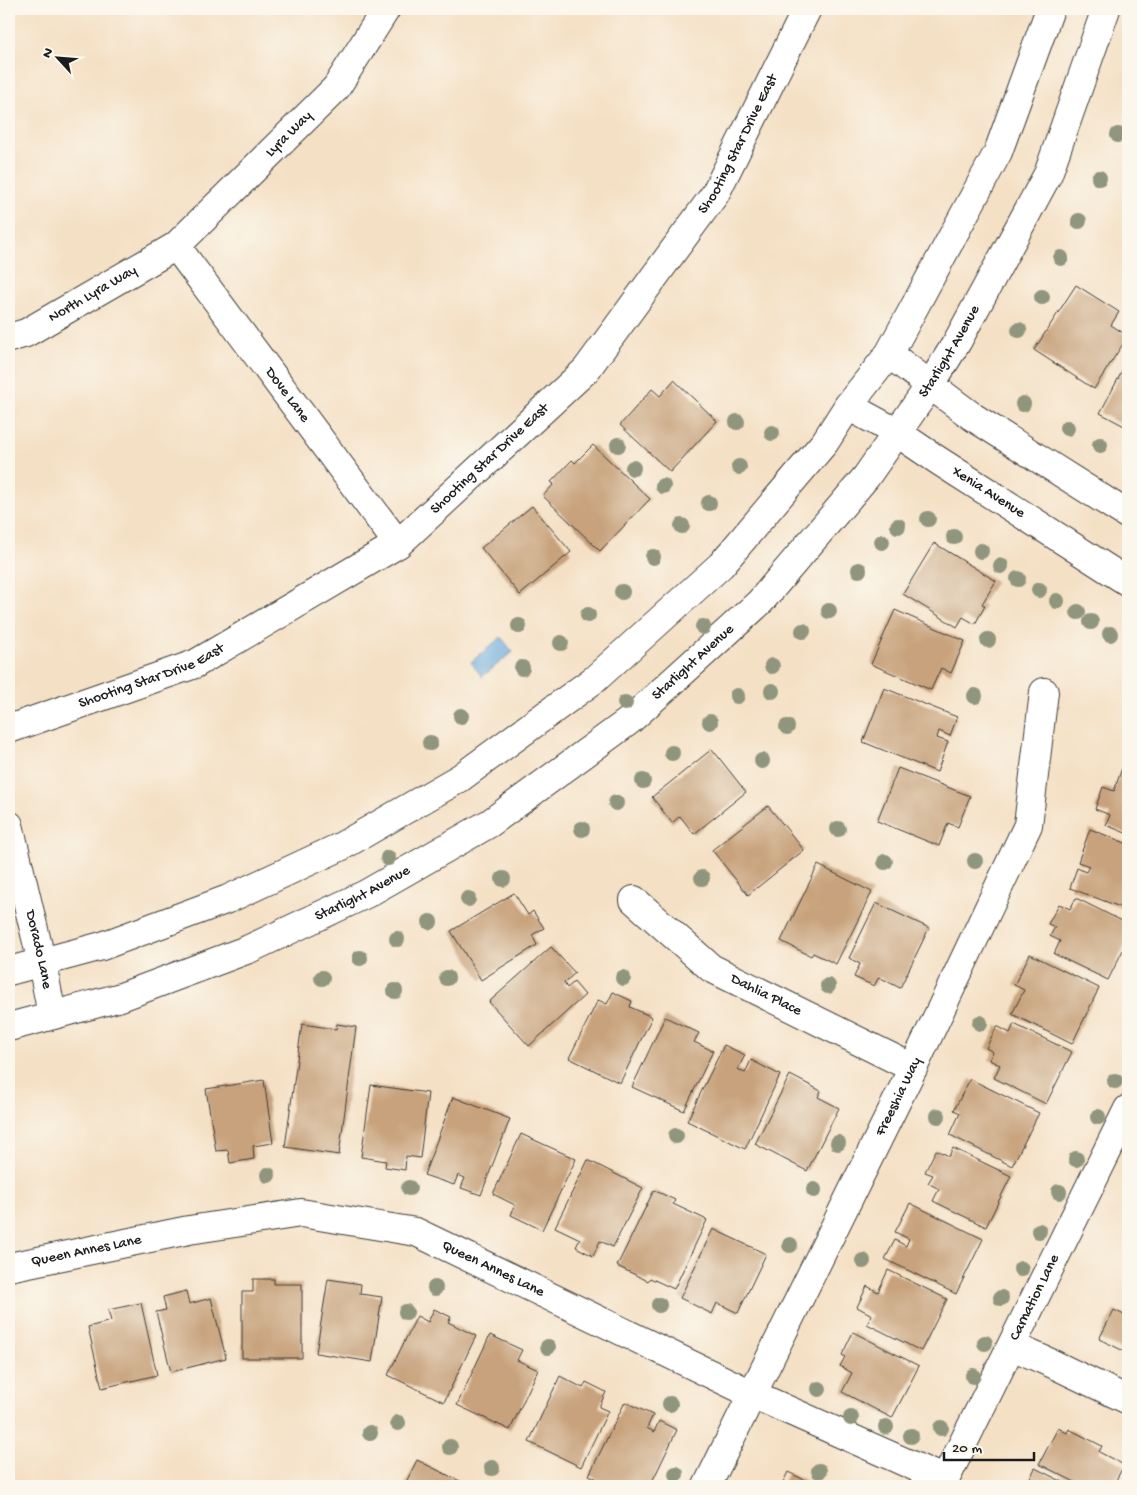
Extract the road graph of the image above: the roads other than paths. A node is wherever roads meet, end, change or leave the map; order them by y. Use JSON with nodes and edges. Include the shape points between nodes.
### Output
{"nodes":[{"id":1,"x":386,"y":9,"type":"edge"},
{"id":2,"x":807,"y":9,"type":"edge"},
{"id":3,"x":1050,"y":9,"type":"edge"},
{"id":4,"x":1106,"y":9,"type":"edge"},
{"id":5,"x":176,"y":246,"type":"junction"},
{"id":6,"x":9,"y":338,"type":"edge"},
{"id":7,"x":889,"y":354,"type":"junction"},
{"id":8,"x":932,"y":384,"type":"junction"},
{"id":9,"x":848,"y":406,"type":"junction"},
{"id":10,"x":896,"y":432,"type":"junction"},
{"id":11,"x":1128,"y":515,"type":"edge"},
{"id":12,"x":398,"y":544,"type":"junction"},
{"id":13,"x":1128,"y":582,"type":"edge"},
{"id":14,"x":1044,"y":692,"type":"dead end"},
{"id":15,"x":9,"y":729,"type":"edge"},
{"id":16,"x":9,"y":825,"type":"edge"},
{"id":17,"x":634,"y":900,"type":"dead end"},
{"id":18,"x":42,"y":963,"type":"junction"},
{"id":19,"x":9,"y":972,"type":"edge"},
{"id":20,"x":52,"y":1015,"type":"junction"},
{"id":21,"x":9,"y":1027,"type":"edge"},
{"id":22,"x":913,"y":1068,"type":"junction"},
{"id":23,"x":1128,"y":1109,"type":"edge"},
{"id":24,"x":9,"y":1267,"type":"edge"},
{"id":25,"x":1012,"y":1346,"type":"junction"},
{"id":26,"x":752,"y":1394,"type":"junction"},
{"id":27,"x":1128,"y":1400,"type":"edge"},
{"id":28,"x":943,"y":1483,"type":"edge"},
{"id":29,"x":707,"y":1486,"type":"edge"}],
"edges":[{"from":1,"to":5,"type":"street","name":"Lyra Way","via":[[336,88]]},
{"from":2,"to":12,"type":"street","name":"Shooting Star Drive East","via":[[715,194],[586,370]]},
{"from":3,"to":7,"type":"street","via":[[998,152]]},
{"from":4,"to":8,"type":"street","name":"Starlight Avenue","via":[[1048,174]]},
{"from":5,"to":6,"type":"street","name":"North Lyra Way","via":[[26,332]]},
{"from":5,"to":12,"type":"street","name":"Dove Lane"},
{"from":7,"to":8,"type":"street"},
{"from":7,"to":9,"type":"street"},
{"from":8,"to":10,"type":"street","name":"Starlight Avenue"},
{"from":8,"to":11,"type":"street","via":[[973,417]]},
{"from":9,"to":10,"type":"street","name":"Xenia Avenue"},
{"from":9,"to":18,"type":"street","via":[[825,442],[721,565],[595,679],[460,778],[342,846],[228,899],[102,946]]},
{"from":10,"to":13,"type":"street","name":"Xenia Avenue"},
{"from":10,"to":20,"type":"street","name":"Starlight Avenue","via":[[866,476],[760,602],[629,721],[490,823],[366,894],[249,949],[121,997]]},
{"from":12,"to":15,"type":"street","name":"Shooting Star Drive East","via":[[195,664]]},
{"from":14,"to":22,"type":"street","name":"Freeshia Way","via":[[1028,825]]},
{"from":16,"to":18,"type":"street","name":"Dorado Lane"},
{"from":17,"to":22,"type":"street","name":"Dahlia Place","via":[[711,968]]},
{"from":18,"to":19,"type":"street"},
{"from":18,"to":20,"type":"street","name":"Dorado Lane"},
{"from":20,"to":21,"type":"street","name":"Starlight Avenue"},
{"from":22,"to":26,"type":"street","name":"Freeshia Way"},
{"from":23,"to":25,"type":"street","name":"Carnation Lane"},
{"from":24,"to":26,"type":"street","name":"Queen Annes Lane","via":[[189,1230],[302,1213],[416,1232]]},
{"from":25,"to":27,"type":"street"},
{"from":25,"to":28,"type":"street","name":"Carnation Lane"},
{"from":26,"to":28,"type":"street","name":"Queen Annes Lane"},
{"from":26,"to":29,"type":"street","name":"Freeshia Way"}]}
